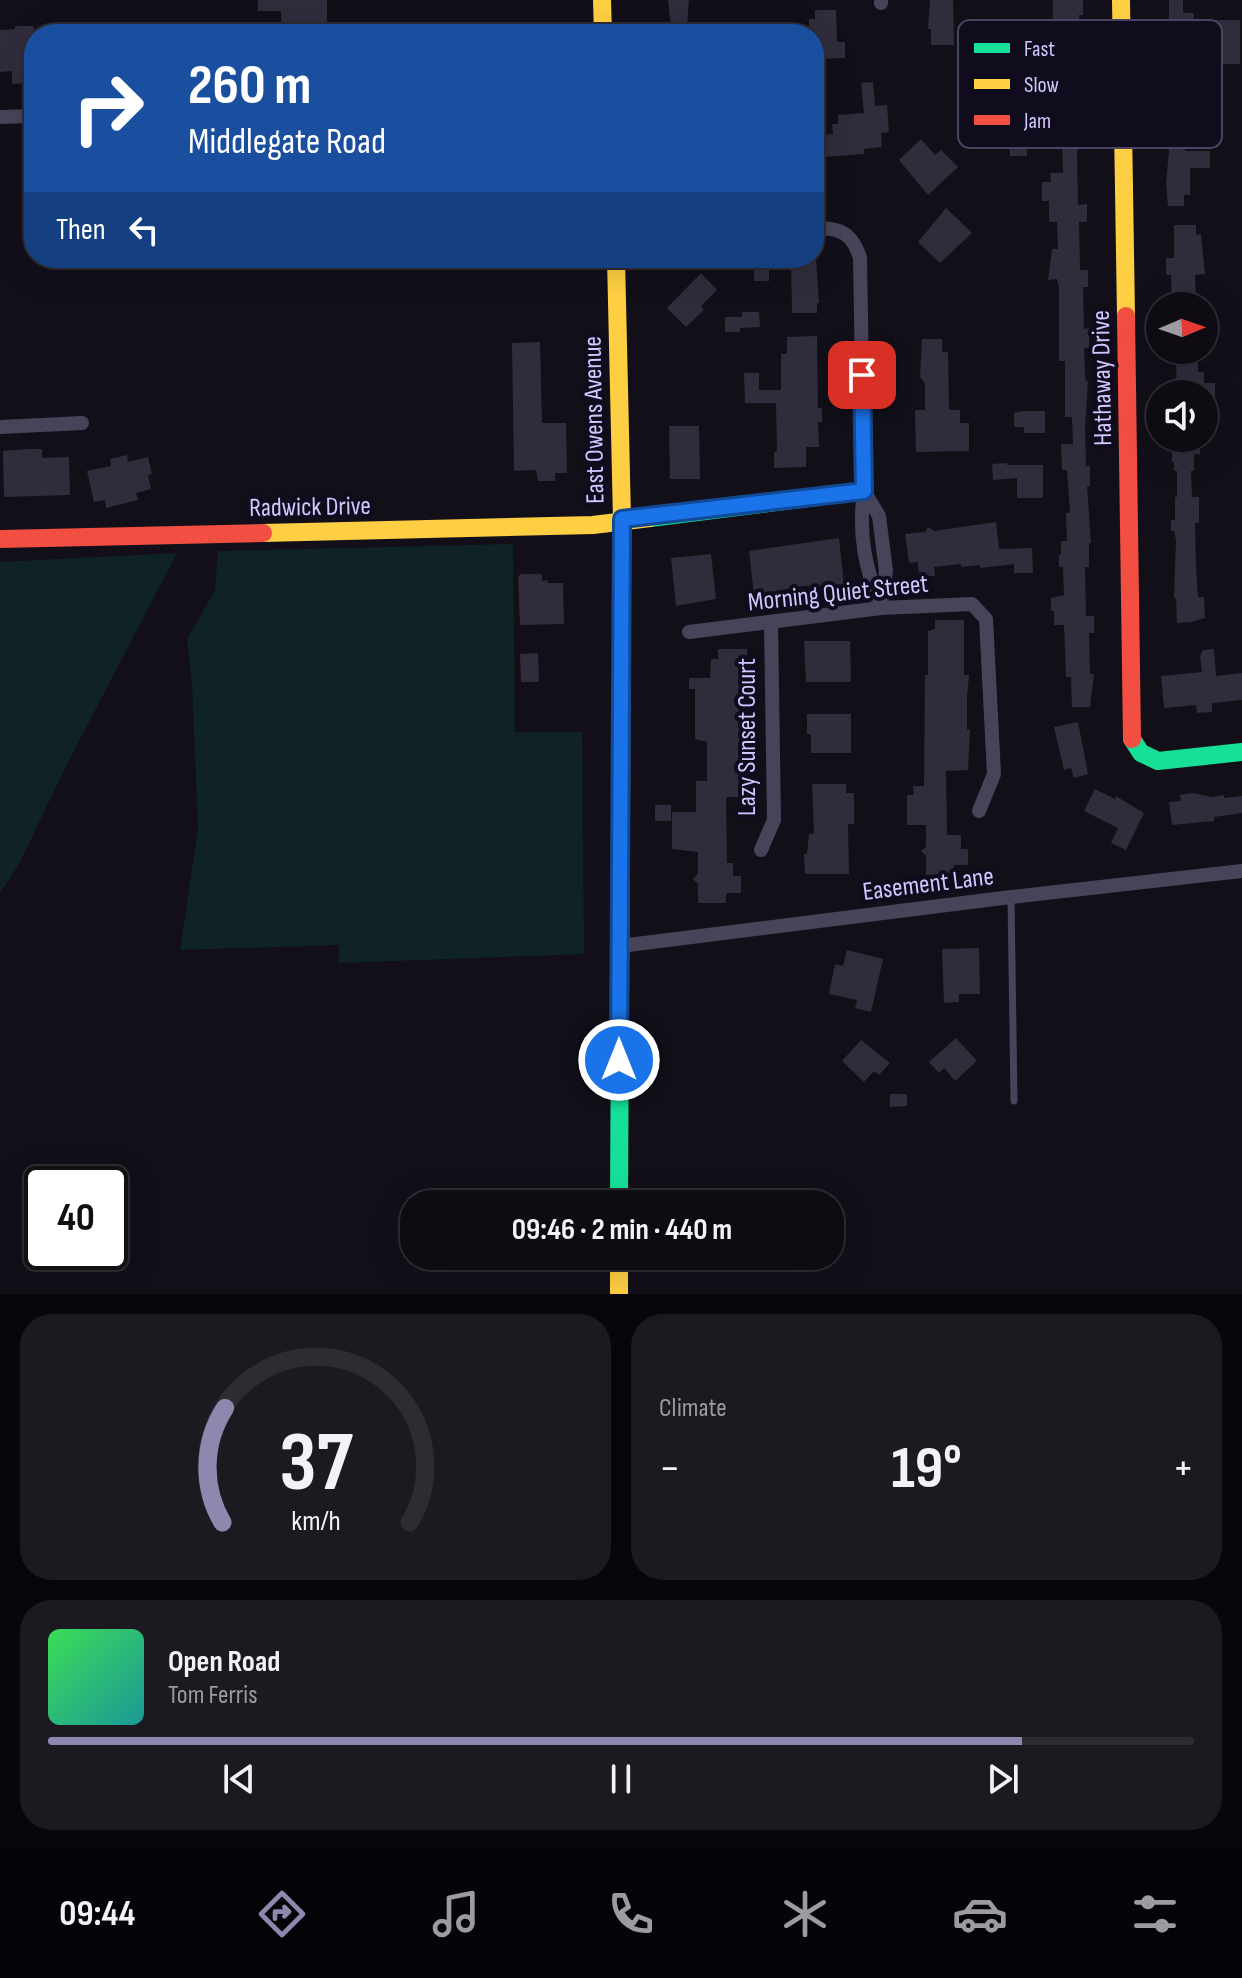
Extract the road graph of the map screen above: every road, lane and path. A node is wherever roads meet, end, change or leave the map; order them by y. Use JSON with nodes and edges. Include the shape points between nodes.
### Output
{"nodes":[{"id":1,"x":602,"y":0,"type":"edge"},
{"id":2,"x":1121,"y":0,"type":"edge"},
{"id":3,"x":1121,"y":20,"type":"edge"},
{"id":4,"x":603,"y":24,"type":"edge"},
{"id":5,"x":24,"y":116,"type":"edge"},
{"id":6,"x":0,"y":117,"type":"edge"},
{"id":7,"x":1123,"y":148,"type":"edge"},
{"id":8,"x":824,"y":228,"type":"edge"},
{"id":9,"x":616,"y":268,"type":"edge"},
{"id":10,"x":82,"y":423,"type":"dead end"},
{"id":11,"x":0,"y":427,"type":"edge"},
{"id":12,"x":864,"y":491,"type":"junction"},
{"id":13,"x":622,"y":519,"type":"junction"},
{"id":14,"x":0,"y":539,"type":"edge"},
{"id":15,"x":884,"y":556,"type":"junction"},
{"id":16,"x":865,"y":558,"type":"junction"},
{"id":17,"x":881,"y":608,"type":"junction"},
{"id":18,"x":771,"y":622,"type":"junction"},
{"id":19,"x":689,"y":632,"type":"dead end"},
{"id":20,"x":1242,"y":752,"type":"edge"},
{"id":21,"x":979,"y":811,"type":"dead end"},
{"id":22,"x":761,"y":850,"type":"dead end"},
{"id":23,"x":1242,"y":871,"type":"edge"},
{"id":24,"x":1011,"y":897,"type":"junction"},
{"id":25,"x":620,"y":946,"type":"junction"},
{"id":26,"x":1014,"y":1101,"type":"dead end"},
{"id":27,"x":619,"y":1190,"type":"edge"},
{"id":28,"x":619,"y":1270,"type":"edge"},
{"id":29,"x":619,"y":1294,"type":"edge"}],
"edges":[{"from":1,"to":4,"type":"street"},
{"from":2,"to":3,"type":"street","name":"Hathaway Drive"},
{"from":5,"to":6,"type":"street"},
{"from":7,"to":20,"type":"street","name":"Hathaway Drive","via":[[1132,740],[1141,753],[1158,761]]},
{"from":8,"to":12,"type":"street","via":[[845,232],[860,258]]},
{"from":9,"to":13,"type":"street","name":"East Owens Avenue"},
{"from":10,"to":11,"type":"street"},
{"from":12,"to":13,"type":"street","name":"Radwick Drive"},
{"from":12,"to":15,"type":"street","via":[[879,516]]},
{"from":12,"to":16,"type":"street","via":[[860,519]]},
{"from":13,"to":14,"type":"street","name":"Radwick Drive","via":[[593,525]]},
{"from":13,"to":25,"type":"street","name":"East Owens Avenue"},
{"from":15,"to":16,"type":"lane"},
{"from":15,"to":17,"type":"street"},
{"from":16,"to":17,"type":"street"},
{"from":17,"to":18,"type":"street","name":"Morning Quiet Street"},
{"from":17,"to":21,"type":"street","name":"Morning Quiet Street","via":[[972,604],[986,619],[994,774]]},
{"from":18,"to":19,"type":"street","name":"Morning Quiet Street"},
{"from":18,"to":22,"type":"street","name":"Lazy Sunset Court","via":[[774,820]]},
{"from":23,"to":24,"type":"street","name":"Easement Lane"},
{"from":24,"to":25,"type":"street","name":"Easement Lane"},
{"from":24,"to":26,"type":"lane"},
{"from":25,"to":27,"type":"street","name":"East Owens Avenue"},
{"from":28,"to":29,"type":"street"}]}
